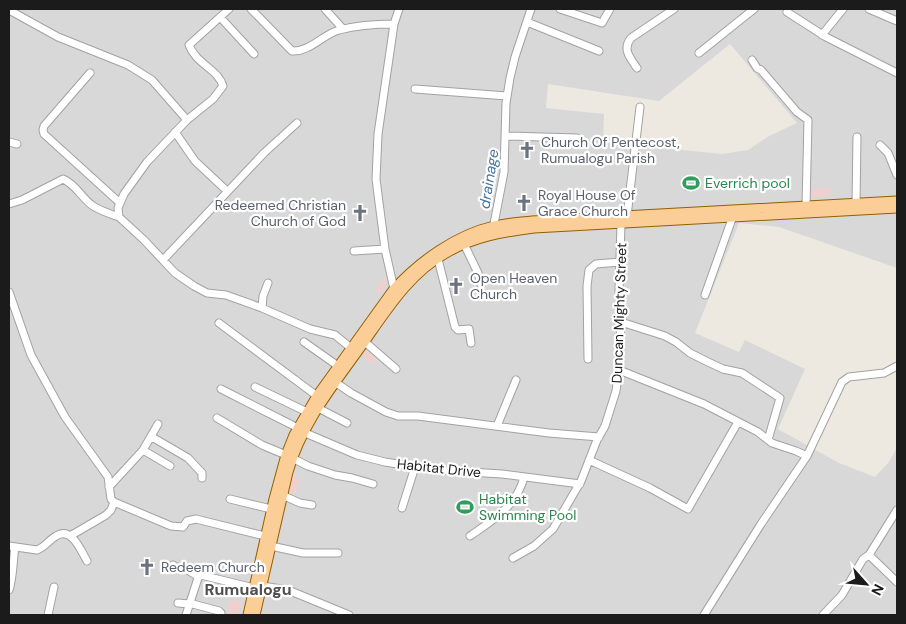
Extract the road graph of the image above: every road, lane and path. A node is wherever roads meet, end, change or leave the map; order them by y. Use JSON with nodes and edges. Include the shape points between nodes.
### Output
{"nodes":[{"id":1,"x":229,"y":9,"type":"edge"},
{"id":2,"x":251,"y":9,"type":"edge"},
{"id":3,"x":325,"y":9,"type":"edge"},
{"id":4,"x":399,"y":9,"type":"edge"},
{"id":5,"x":531,"y":9,"type":"edge"},
{"id":6,"x":560,"y":9,"type":"edge"},
{"id":7,"x":610,"y":9,"type":"edge"},
{"id":8,"x":674,"y":9,"type":"edge"},
{"id":9,"x":754,"y":9,"type":"edge"},
{"id":10,"x":843,"y":9,"type":"edge"},
{"id":11,"x":869,"y":9,"type":"edge"},
{"id":12,"x":9,"y":10,"type":"edge"},
{"id":13,"x":582,"y":12,"type":"edge"},
{"id":14,"x":787,"y":12,"type":"dead end"},
{"id":15,"x":220,"y":17,"type":"junction"},
{"id":16,"x":527,"y":22,"type":"junction"},
{"id":17,"x":897,"y":22,"type":"edge"},
{"id":18,"x":394,"y":24,"type":"junction"},
{"id":19,"x":343,"y":29,"type":"junction"},
{"id":20,"x":822,"y":35,"type":"junction"},
{"id":21,"x":599,"y":51,"type":"dead end"},
{"id":22,"x":699,"y":53,"type":"dead end"},
{"id":23,"x":254,"y":54,"type":"dead end"},
{"id":24,"x":752,"y":60,"type":"dead end"},
{"id":25,"x":637,"y":68,"type":"dead end"},
{"id":26,"x":90,"y":73,"type":"dead end"},
{"id":27,"x":897,"y":73,"type":"edge"},
{"id":28,"x":415,"y":89,"type":"dead end"},
{"id":29,"x":507,"y":96,"type":"junction"},
{"id":30,"x":640,"y":106,"type":"dead end"},
{"id":31,"x":187,"y":120,"type":"junction"},
{"id":32,"x":297,"y":123,"type":"dead end"},
{"id":33,"x":175,"y":132,"type":"junction"},
{"id":34,"x":505,"y":136,"type":"junction"},
{"id":35,"x":857,"y":137,"type":"dead end"},
{"id":36,"x":578,"y":138,"type":"dead end"},
{"id":37,"x":9,"y":142,"type":"edge"},
{"id":38,"x":17,"y":144,"type":"dead end"},
{"id":39,"x":880,"y":145,"type":"dead end"},
{"id":40,"x":897,"y":175,"type":"edge"},
{"id":41,"x":227,"y":191,"type":"junction"},
{"id":42,"x":897,"y":201,"type":"edge"},
{"id":43,"x":120,"y":203,"type":"junction"},
{"id":44,"x":9,"y":204,"type":"edge"},
{"id":45,"x":856,"y":204,"type":"junction"},
{"id":46,"x":806,"y":206,"type":"junction"},
{"id":47,"x":897,"y":208,"type":"edge"},
{"id":48,"x":627,"y":216,"type":"junction"},
{"id":49,"x":733,"y":216,"type":"junction"},
{"id":50,"x":119,"y":217,"type":"junction"},
{"id":51,"x":621,"y":224,"type":"junction"},
{"id":52,"x":493,"y":230,"type":"junction"},
{"id":53,"x":464,"y":244,"type":"junction"},
{"id":54,"x":385,"y":249,"type":"junction"},
{"id":55,"x":354,"y":251,"type":"dead end"},
{"id":56,"x":438,"y":259,"type":"junction"},
{"id":57,"x":163,"y":260,"type":"junction"},
{"id":58,"x":620,"y":262,"type":"junction"},
{"id":59,"x":268,"y":283,"type":"dead end"},
{"id":60,"x":480,"y":285,"type":"dead end"},
{"id":61,"x":394,"y":289,"type":"junction"},
{"id":62,"x":9,"y":292,"type":"edge"},
{"id":63,"x":705,"y":295,"type":"dead end"},
{"id":64,"x":262,"y":308,"type":"junction"},
{"id":65,"x":621,"y":322,"type":"junction"},
{"id":66,"x":219,"y":323,"type":"dead end"},
{"id":67,"x":304,"y":342,"type":"dead end"},
{"id":68,"x":365,"y":342,"type":"junction"},
{"id":69,"x":471,"y":343,"type":"dead end"},
{"id":70,"x":351,"y":348,"type":"junction"},
{"id":71,"x":588,"y":359,"type":"dead end"},
{"id":72,"x":338,"y":366,"type":"junction"},
{"id":73,"x":897,"y":366,"type":"edge"},
{"id":74,"x":396,"y":369,"type":"dead end"},
{"id":75,"x":619,"y":370,"type":"junction"},
{"id":76,"x":516,"y":380,"type":"dead end"},
{"id":77,"x":335,"y":382,"type":"junction"},
{"id":78,"x":255,"y":387,"type":"dead end"},
{"id":79,"x":221,"y":389,"type":"dead end"},
{"id":80,"x":317,"y":396,"type":"junction"},
{"id":81,"x":318,"y":408,"type":"junction"},
{"id":82,"x":307,"y":412,"type":"junction"},
{"id":83,"x":217,"y":418,"type":"dead end"},
{"id":84,"x":738,"y":422,"type":"junction"},
{"id":85,"x":347,"y":423,"type":"dead end"},
{"id":86,"x":158,"y":424,"type":"dead end"},
{"id":87,"x":497,"y":426,"type":"junction"},
{"id":88,"x":300,"y":430,"type":"junction"},
{"id":89,"x":152,"y":437,"type":"junction"},
{"id":90,"x":599,"y":438,"type":"junction"},
{"id":91,"x":768,"y":440,"type":"junction"},
{"id":92,"x":143,"y":450,"type":"junction"},
{"id":93,"x":289,"y":456,"type":"junction"},
{"id":94,"x":807,"y":456,"type":"junction"},
{"id":95,"x":589,"y":460,"type":"junction"},
{"id":96,"x":170,"y":466,"type":"dead end"},
{"id":97,"x":415,"y":467,"type":"junction"},
{"id":98,"x":524,"y":477,"type":"junction"},
{"id":99,"x":202,"y":478,"type":"dead end"},
{"id":100,"x":373,"y":484,"type":"dead end"},
{"id":101,"x":580,"y":484,"type":"junction"},
{"id":102,"x":109,"y":487,"type":"junction"},
{"id":103,"x":282,"y":495,"type":"junction"},
{"id":104,"x":230,"y":499,"type":"dead end"},
{"id":105,"x":114,"y":502,"type":"junction"},
{"id":106,"x":312,"y":506,"type":"dead end"},
{"id":107,"x":402,"y":508,"type":"dead end"},
{"id":108,"x":271,"y":509,"type":"junction"},
{"id":109,"x":897,"y":510,"type":"edge"},
{"id":110,"x":70,"y":536,"type":"junction"},
{"id":111,"x":265,"y":536,"type":"junction"},
{"id":112,"x":470,"y":536,"type":"dead end"},
{"id":113,"x":12,"y":546,"type":"edge"},
{"id":114,"x":270,"y":546,"type":"junction"},
{"id":115,"x":338,"y":553,"type":"dead end"},
{"id":116,"x":869,"y":555,"type":"junction"},
{"id":117,"x":512,"y":558,"type":"dead end"},
{"id":118,"x":87,"y":561,"type":"dead end"},
{"id":119,"x":173,"y":565,"type":"dead end"},
{"id":120,"x":199,"y":577,"type":"junction"},
{"id":121,"x":897,"y":582,"type":"edge"},
{"id":122,"x":54,"y":587,"type":"dead end"},
{"id":123,"x":258,"y":587,"type":"junction"},
{"id":124,"x":9,"y":590,"type":"edge"},
{"id":125,"x":178,"y":603,"type":"dead end"},
{"id":126,"x":189,"y":604,"type":"junction"},
{"id":127,"x":48,"y":615,"type":"edge"},
{"id":128,"x":186,"y":615,"type":"edge"},
{"id":129,"x":220,"y":615,"type":"edge"},
{"id":130,"x":248,"y":615,"type":"edge"},
{"id":131,"x":255,"y":615,"type":"edge"},
{"id":132,"x":349,"y":615,"type":"edge"},
{"id":133,"x":704,"y":615,"type":"edge"},
{"id":134,"x":823,"y":615,"type":"edge"}],
"edges":[{"from":1,"to":15,"type":"street"},
{"from":2,"to":19,"type":"street","via":[[292,51],[301,52]]},
{"from":3,"to":19,"type":"street"},
{"from":4,"to":18,"type":"street"},
{"from":5,"to":16,"type":"street"},
{"from":6,"to":13,"type":"street"},
{"from":7,"to":13,"type":"street","via":[[602,23]]},
{"from":8,"to":25,"type":"street","via":[[627,44],[626,50]]},
{"from":9,"to":22,"type":"street"},
{"from":10,"to":20,"type":"street"},
{"from":11,"to":17,"type":"street"},
{"from":12,"to":31,"type":"street","via":[[58,37],[128,65],[152,80]]},
{"from":14,"to":20,"type":"street"},
{"from":15,"to":23,"type":"street"},
{"from":15,"to":31,"type":"street","via":[[190,46],[193,55],[221,80],[223,86]]},
{"from":16,"to":21,"type":"street"},
{"from":16,"to":29,"type":"street"},
{"from":18,"to":19,"type":"street","via":[[366,24]]},
{"from":18,"to":54,"type":"street","via":[[376,179]]},
{"from":20,"to":27,"type":"street"},
{"from":24,"to":46,"type":"street","via":[[797,112],[808,120]]},
{"from":26,"to":43,"type":"street","via":[[43,130]]},
{"from":28,"to":29,"type":"street"},
{"from":29,"to":34,"type":"street"},
{"from":30,"to":48,"type":"street"},
{"from":31,"to":33,"type":"street"},
{"from":32,"to":41,"type":"street"},
{"from":33,"to":41,"type":"street","via":[[195,161]]},
{"from":33,"to":43,"type":"street","via":[[147,162]]},
{"from":34,"to":36,"type":"street"},
{"from":34,"to":52,"type":"street","via":[[504,172]]},
{"from":35,"to":45,"type":"street"},
{"from":37,"to":38,"type":"street"},
{"from":39,"to":40,"type":"street","via":[[888,153]]},
{"from":41,"to":57,"type":"street"},
{"from":42,"to":45,"type":"main road"},
{"from":43,"to":50,"type":"street"},
{"from":44,"to":50,"type":"street","via":[[63,179],[71,182],[91,205]]},
{"from":45,"to":46,"type":"main road"},
{"from":46,"to":48,"type":"main road"},
{"from":47,"to":49,"type":"main road"},
{"from":48,"to":52,"type":"main road","via":[[532,221]]},
{"from":49,"to":51,"type":"main road"},
{"from":49,"to":63,"type":"street"},
{"from":50,"to":57,"type":"street"},
{"from":51,"to":52,"type":"main road"},
{"from":51,"to":58,"type":"street","name":"Duncan Mighty Street"},
{"from":52,"to":53,"type":"main road"},
{"from":52,"to":61,"type":"main road","via":[[472,234],[442,249]]},
{"from":53,"to":56,"type":"main road"},
{"from":53,"to":60,"type":"street"},
{"from":54,"to":55,"type":"street"},
{"from":54,"to":61,"type":"street"},
{"from":56,"to":68,"type":"main road","via":[[410,281]]},
{"from":56,"to":69,"type":"street","via":[[455,327],[458,330],[469,329]]},
{"from":57,"to":64,"type":"street","via":[[175,273],[207,293],[226,295]]},
{"from":58,"to":65,"type":"street","name":"Duncan Mighty Street"},
{"from":58,"to":71,"type":"street","via":[[596,264],[589,270]]},
{"from":59,"to":64,"type":"street"},
{"from":61,"to":70,"type":"main road"},
{"from":62,"to":102,"type":"street","via":[[31,355],[65,418],[108,477]]},
{"from":64,"to":70,"type":"street","via":[[310,329],[335,335]]},
{"from":65,"to":75,"type":"street","name":"Duncan Mighty Street"},
{"from":65,"to":91,"type":"street","via":[[665,336],[708,362],[742,373],[779,397]]},
{"from":66,"to":80,"type":"street"},
{"from":67,"to":72,"type":"street"},
{"from":68,"to":74,"type":"street"},
{"from":68,"to":77,"type":"main road"},
{"from":70,"to":72,"type":"main road"},
{"from":72,"to":80,"type":"main road"},
{"from":73,"to":94,"type":"street","via":[[884,373],[849,376],[842,382]]},
{"from":75,"to":84,"type":"street","via":[[704,404]]},
{"from":75,"to":90,"type":"street","name":"Duncan Mighty Street","via":[[614,402]]},
{"from":76,"to":87,"type":"street"},
{"from":77,"to":81,"type":"main road"},
{"from":77,"to":87,"type":"street","via":[[398,416]]},
{"from":78,"to":82,"type":"street"},
{"from":79,"to":88,"type":"street","name":"Habitat Drive"},
{"from":80,"to":82,"type":"main road"},
{"from":81,"to":85,"type":"street"},
{"from":81,"to":88,"type":"main road"},
{"from":82,"to":88,"type":"main road"},
{"from":83,"to":93,"type":"street","via":[[262,445]]},
{"from":84,"to":91,"type":"street"},
{"from":84,"to":95,"type":"street","via":[[688,509]]},
{"from":86,"to":89,"type":"street"},
{"from":87,"to":90,"type":"street"},
{"from":88,"to":93,"type":"main road"},
{"from":88,"to":97,"type":"street","name":"Habitat Drive","via":[[357,455]]},
{"from":89,"to":92,"type":"street"},
{"from":89,"to":99,"type":"street","via":[[192,461],[202,473]]},
{"from":90,"to":95,"type":"street","name":"Duncan Mighty Street"},
{"from":91,"to":94,"type":"street"},
{"from":92,"to":96,"type":"street"},
{"from":92,"to":102,"type":"street"},
{"from":93,"to":100,"type":"street","via":[[328,473]]},
{"from":93,"to":103,"type":"main road"},
{"from":93,"to":108,"type":"main road"},
{"from":94,"to":133,"type":"street"},
{"from":95,"to":101,"type":"street","name":"Duncan Mighty Street"},
{"from":97,"to":98,"type":"street","name":"Habitat Drive"},
{"from":97,"to":107,"type":"street"},
{"from":98,"to":101,"type":"street","name":"Habitat Drive"},
{"from":98,"to":112,"type":"street","via":[[511,504]]},
{"from":101,"to":117,"type":"street","name":"Duncan Mighty Street","via":[[553,530]]},
{"from":102,"to":105,"type":"street"},
{"from":103,"to":106,"type":"street"},
{"from":103,"to":114,"type":"main road"},
{"from":104,"to":108,"type":"street"},
{"from":105,"to":110,"type":"street","via":[[106,515]]},
{"from":105,"to":111,"type":"street","via":[[172,526],[182,527],[188,520],[196,519]]},
{"from":108,"to":111,"type":"main road"},
{"from":109,"to":116,"type":"street"},
{"from":110,"to":113,"type":"street","via":[[59,534],[37,550]]},
{"from":110,"to":118,"type":"street"},
{"from":111,"to":123,"type":"main road"},
{"from":113,"to":124,"type":"street","via":[[12,583]]},
{"from":114,"to":115,"type":"street","via":[[303,553]]},
{"from":114,"to":123,"type":"main road"},
{"from":116,"to":121,"type":"street"},
{"from":116,"to":134,"type":"street","via":[[842,595]]},
{"from":119,"to":120,"type":"street"},
{"from":120,"to":123,"type":"street","via":[[209,576]]},
{"from":120,"to":126,"type":"street"},
{"from":122,"to":127,"type":"street"},
{"from":123,"to":130,"type":"main road"},
{"from":123,"to":131,"type":"main road"},
{"from":123,"to":132,"type":"street","via":[[288,590]]},
{"from":125,"to":126,"type":"street"},
{"from":126,"to":128,"type":"street"},
{"from":126,"to":129,"type":"street","via":[[219,611]]}]}
